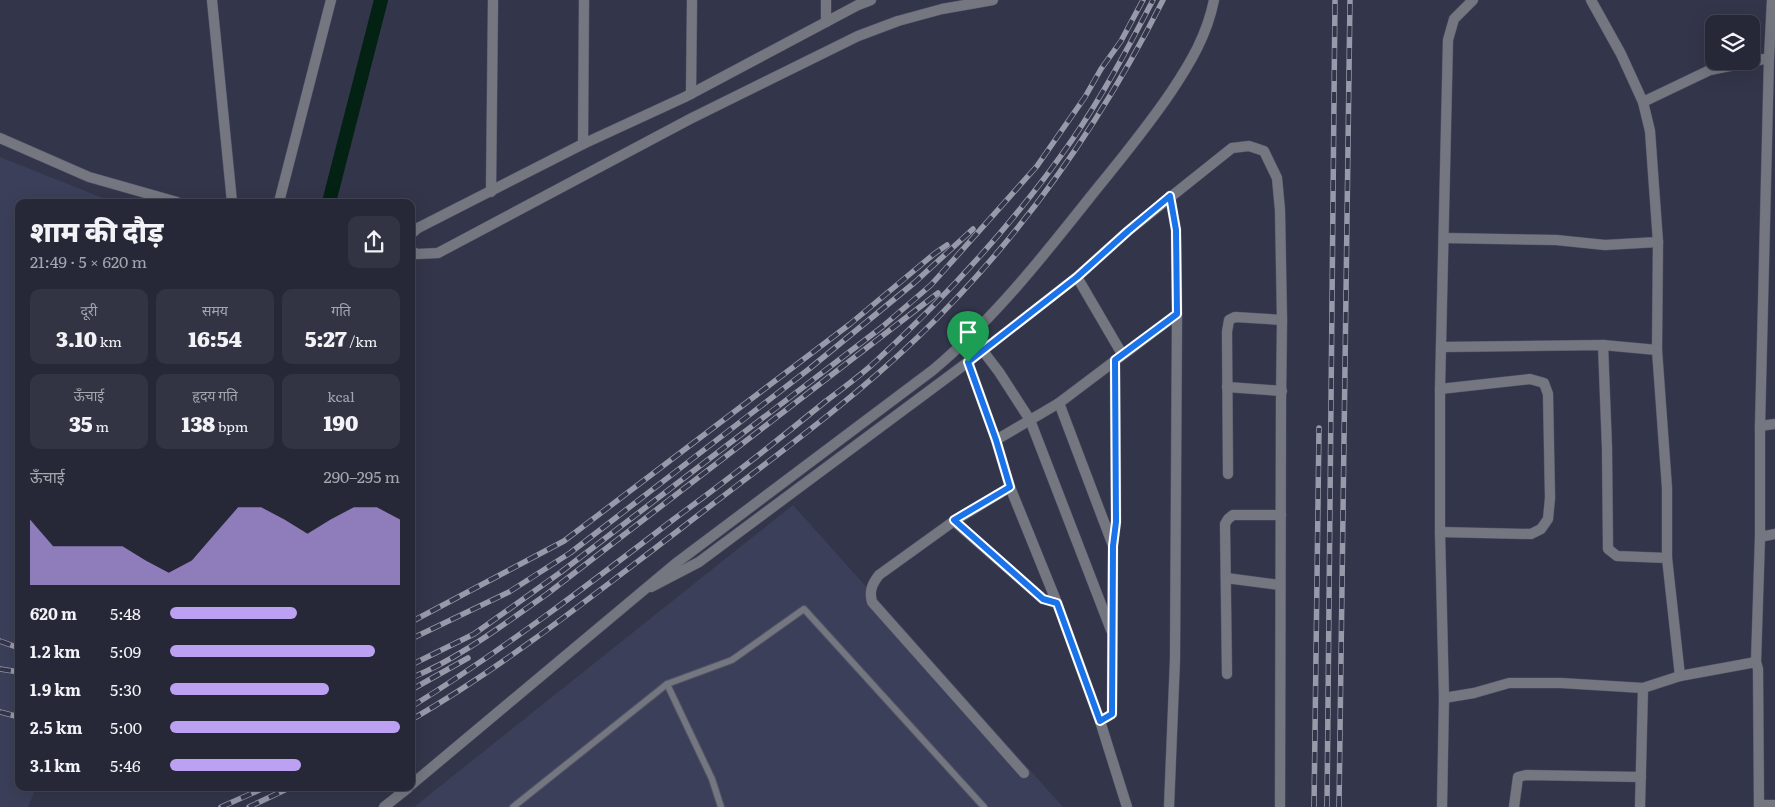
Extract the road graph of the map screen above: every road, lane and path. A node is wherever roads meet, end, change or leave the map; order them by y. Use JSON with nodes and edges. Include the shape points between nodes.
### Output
{"nodes":[{"id":1,"x":212,"y":0,"type":"edge"},
{"id":2,"x":331,"y":0,"type":"edge"},
{"id":3,"x":493,"y":0,"type":"edge"},
{"id":4,"x":584,"y":0,"type":"edge"},
{"id":5,"x":692,"y":0,"type":"edge"},
{"id":6,"x":826,"y":0,"type":"edge"},
{"id":7,"x":871,"y":0,"type":"edge"},
{"id":8,"x":993,"y":0,"type":"edge"},
{"id":9,"x":1214,"y":0,"type":"edge"},
{"id":10,"x":1473,"y":0,"type":"edge"},
{"id":11,"x":1591,"y":0,"type":"edge"},
{"id":12,"x":1772,"y":0,"type":"edge"},
{"id":13,"x":826,"y":22,"type":"junction"},
{"id":14,"x":1769,"y":58,"type":"junction"},
{"id":15,"x":691,"y":94,"type":"junction"},
{"id":16,"x":1644,"y":102,"type":"junction"},
{"id":17,"x":0,"y":138,"type":"edge"},
{"id":18,"x":583,"y":144,"type":"junction"},
{"id":19,"x":491,"y":192,"type":"junction"},
{"id":20,"x":1170,"y":196,"type":"junction"},
{"id":21,"x":166,"y":199,"type":"edge"},
{"id":22,"x":232,"y":199,"type":"edge"},
{"id":23,"x":280,"y":199,"type":"edge"},
{"id":24,"x":415,"y":231,"type":"edge"},
{"id":25,"x":1444,"y":238,"type":"junction"},
{"id":26,"x":1658,"y":242,"type":"junction"},
{"id":27,"x":415,"y":253,"type":"edge"},
{"id":28,"x":1077,"y":277,"type":"junction"},
{"id":29,"x":1177,"y":314,"type":"junction"},
{"id":30,"x":1282,"y":320,"type":"junction"},
{"id":31,"x":1603,"y":345,"type":"junction"},
{"id":32,"x":1441,"y":347,"type":"junction"},
{"id":33,"x":1658,"y":350,"type":"junction"},
{"id":34,"x":983,"y":351,"type":"junction"},
{"id":35,"x":1119,"y":357,"type":"junction"},
{"id":36,"x":968,"y":362,"type":"junction"},
{"id":37,"x":1227,"y":387,"type":"junction"},
{"id":38,"x":1440,"y":389,"type":"junction"},
{"id":39,"x":1282,"y":391,"type":"junction"},
{"id":40,"x":1058,"y":403,"type":"junction"},
{"id":41,"x":1030,"y":420,"type":"junction"},
{"id":42,"x":1775,"y":424,"type":"edge"},
{"id":43,"x":1760,"y":426,"type":"junction"},
{"id":44,"x":996,"y":440,"type":"junction"},
{"id":45,"x":1228,"y":474,"type":"dead end"},
{"id":46,"x":1010,"y":487,"type":"junction"},
{"id":47,"x":1281,"y":515,"type":"junction"},
{"id":48,"x":954,"y":520,"type":"junction"},
{"id":49,"x":1440,"y":532,"type":"junction"},
{"id":50,"x":1775,"y":534,"type":"edge"},
{"id":51,"x":1760,"y":537,"type":"junction"},
{"id":52,"x":1113,"y":546,"type":"junction"},
{"id":53,"x":1667,"y":558,"type":"junction"},
{"id":54,"x":1226,"y":578,"type":"junction"},
{"id":55,"x":1280,"y":585,"type":"junction"},
{"id":56,"x":641,"y":593,"type":"junction"},
{"id":57,"x":1057,"y":603,"type":"junction"},
{"id":58,"x":1113,"y":636,"type":"junction"},
{"id":59,"x":1756,"y":662,"type":"junction"},
{"id":60,"x":1227,"y":674,"type":"dead end"},
{"id":61,"x":1680,"y":676,"type":"junction"},
{"id":62,"x":667,"y":684,"type":"junction"},
{"id":63,"x":1643,"y":688,"type":"junction"},
{"id":64,"x":1444,"y":698,"type":"junction"},
{"id":65,"x":1100,"y":721,"type":"junction"},
{"id":66,"x":1024,"y":773,"type":"dead end"},
{"id":67,"x":1641,"y":777,"type":"junction"},
{"id":68,"x":415,"y":782,"type":"edge"},
{"id":69,"x":404,"y":791,"type":"edge"},
{"id":70,"x":1775,"y":805,"type":"edge"},
{"id":71,"x":1759,"y":806,"type":"edge"},
{"id":72,"x":384,"y":807,"type":"edge"},
{"id":73,"x":514,"y":807,"type":"edge"},
{"id":74,"x":721,"y":807,"type":"edge"},
{"id":75,"x":984,"y":807,"type":"edge"},
{"id":76,"x":1127,"y":807,"type":"edge"},
{"id":77,"x":1170,"y":807,"type":"edge"},
{"id":78,"x":1280,"y":807,"type":"edge"},
{"id":79,"x":1442,"y":807,"type":"edge"},
{"id":80,"x":1514,"y":807,"type":"edge"},
{"id":81,"x":1640,"y":807,"type":"edge"}],
"edges":[{"from":1,"to":22,"type":"street"},
{"from":2,"to":23,"type":"street"},
{"from":3,"to":19,"type":"street"},
{"from":4,"to":18,"type":"street"},
{"from":5,"to":15,"type":"street"},
{"from":6,"to":13,"type":"street"},
{"from":7,"to":13,"type":"street"},
{"from":8,"to":27,"type":"street","via":[[942,9],[858,36],[690,119],[438,253]]},
{"from":9,"to":56,"type":"street","via":[[1211,17],[1193,59],[1150,124],[984,324],[933,370]]},
{"from":10,"to":25,"type":"street","via":[[1454,19],[1448,40]]},
{"from":11,"to":16,"type":"street"},
{"from":12,"to":14,"type":"street"},
{"from":13,"to":15,"type":"street"},
{"from":14,"to":16,"type":"street","via":[[1710,70]]},
{"from":14,"to":43,"type":"street"},
{"from":15,"to":18,"type":"street"},
{"from":16,"to":26,"type":"street","via":[[1650,131]]},
{"from":17,"to":21,"type":"street","via":[[89,177]]},
{"from":18,"to":19,"type":"street"},
{"from":19,"to":24,"type":"street"},
{"from":20,"to":28,"type":"street"},
{"from":20,"to":29,"type":"street","via":[[1176,230]]},
{"from":20,"to":30,"type":"street","via":[[1232,148],[1249,146],[1264,151],[1277,178]]},
{"from":25,"to":26,"type":"street","via":[[1556,240],[1605,245]]},
{"from":25,"to":32,"type":"street"},
{"from":26,"to":33,"type":"street"},
{"from":28,"to":34,"type":"street"},
{"from":28,"to":35,"type":"street"},
{"from":29,"to":35,"type":"street"},
{"from":29,"to":77,"type":"street","via":[[1175,660]]},
{"from":30,"to":37,"type":"street","via":[[1235,317],[1229,320]]},
{"from":30,"to":39,"type":"street"},
{"from":31,"to":32,"type":"street"},
{"from":31,"to":33,"type":"street"},
{"from":31,"to":53,"type":"street","via":[[1608,549],[1617,556]]},
{"from":32,"to":38,"type":"street"},
{"from":33,"to":53,"type":"street","via":[[1667,488]]},
{"from":34,"to":36,"type":"street"},
{"from":34,"to":41,"type":"street"},
{"from":35,"to":40,"type":"street"},
{"from":35,"to":52,"type":"street"},
{"from":36,"to":44,"type":"street"},
{"from":36,"to":56,"type":"street","via":[[699,562]]},
{"from":37,"to":39,"type":"street"},
{"from":37,"to":45,"type":"street"},
{"from":38,"to":49,"type":"street"},
{"from":38,"to":49,"type":"street","via":[[1530,379],[1544,383],[1548,394],[1550,498],[1548,519],[1541,529],[1531,534]]},
{"from":39,"to":47,"type":"street"},
{"from":40,"to":41,"type":"street"},
{"from":40,"to":52,"type":"street"},
{"from":41,"to":44,"type":"street"},
{"from":41,"to":58,"type":"street"},
{"from":42,"to":43,"type":"street"},
{"from":43,"to":51,"type":"street"},
{"from":44,"to":46,"type":"street"},
{"from":46,"to":48,"type":"street"},
{"from":46,"to":57,"type":"street"},
{"from":47,"to":54,"type":"street","via":[[1233,515],[1228,519],[1225,524]]},
{"from":47,"to":55,"type":"street"},
{"from":48,"to":57,"type":"street","via":[[1043,599]]},
{"from":48,"to":66,"type":"street","via":[[879,575],[870,595],[872,602]]},
{"from":49,"to":64,"type":"street"},
{"from":50,"to":51,"type":"street"},
{"from":51,"to":59,"type":"street"},
{"from":52,"to":58,"type":"street"},
{"from":53,"to":61,"type":"street"},
{"from":54,"to":55,"type":"street"},
{"from":54,"to":60,"type":"street"},
{"from":55,"to":78,"type":"street"},
{"from":56,"to":68,"type":"street"},
{"from":57,"to":65,"type":"street"},
{"from":58,"to":65,"type":"street","via":[[1112,714]]},
{"from":59,"to":61,"type":"street"},
{"from":59,"to":71,"type":"street"},
{"from":61,"to":63,"type":"street"},
{"from":62,"to":73,"type":"lane"},
{"from":62,"to":74,"type":"lane","via":[[712,779]]},
{"from":62,"to":75,"type":"lane","via":[[732,660],[804,609]]},
{"from":63,"to":64,"type":"street","via":[[1509,683]]},
{"from":63,"to":67,"type":"street"},
{"from":64,"to":79,"type":"street"},
{"from":65,"to":76,"type":"street"},
{"from":67,"to":80,"type":"street","via":[[1526,775],[1518,777]]},
{"from":67,"to":81,"type":"street"},
{"from":69,"to":72,"type":"street"},
{"from":70,"to":71,"type":"street"}]}
